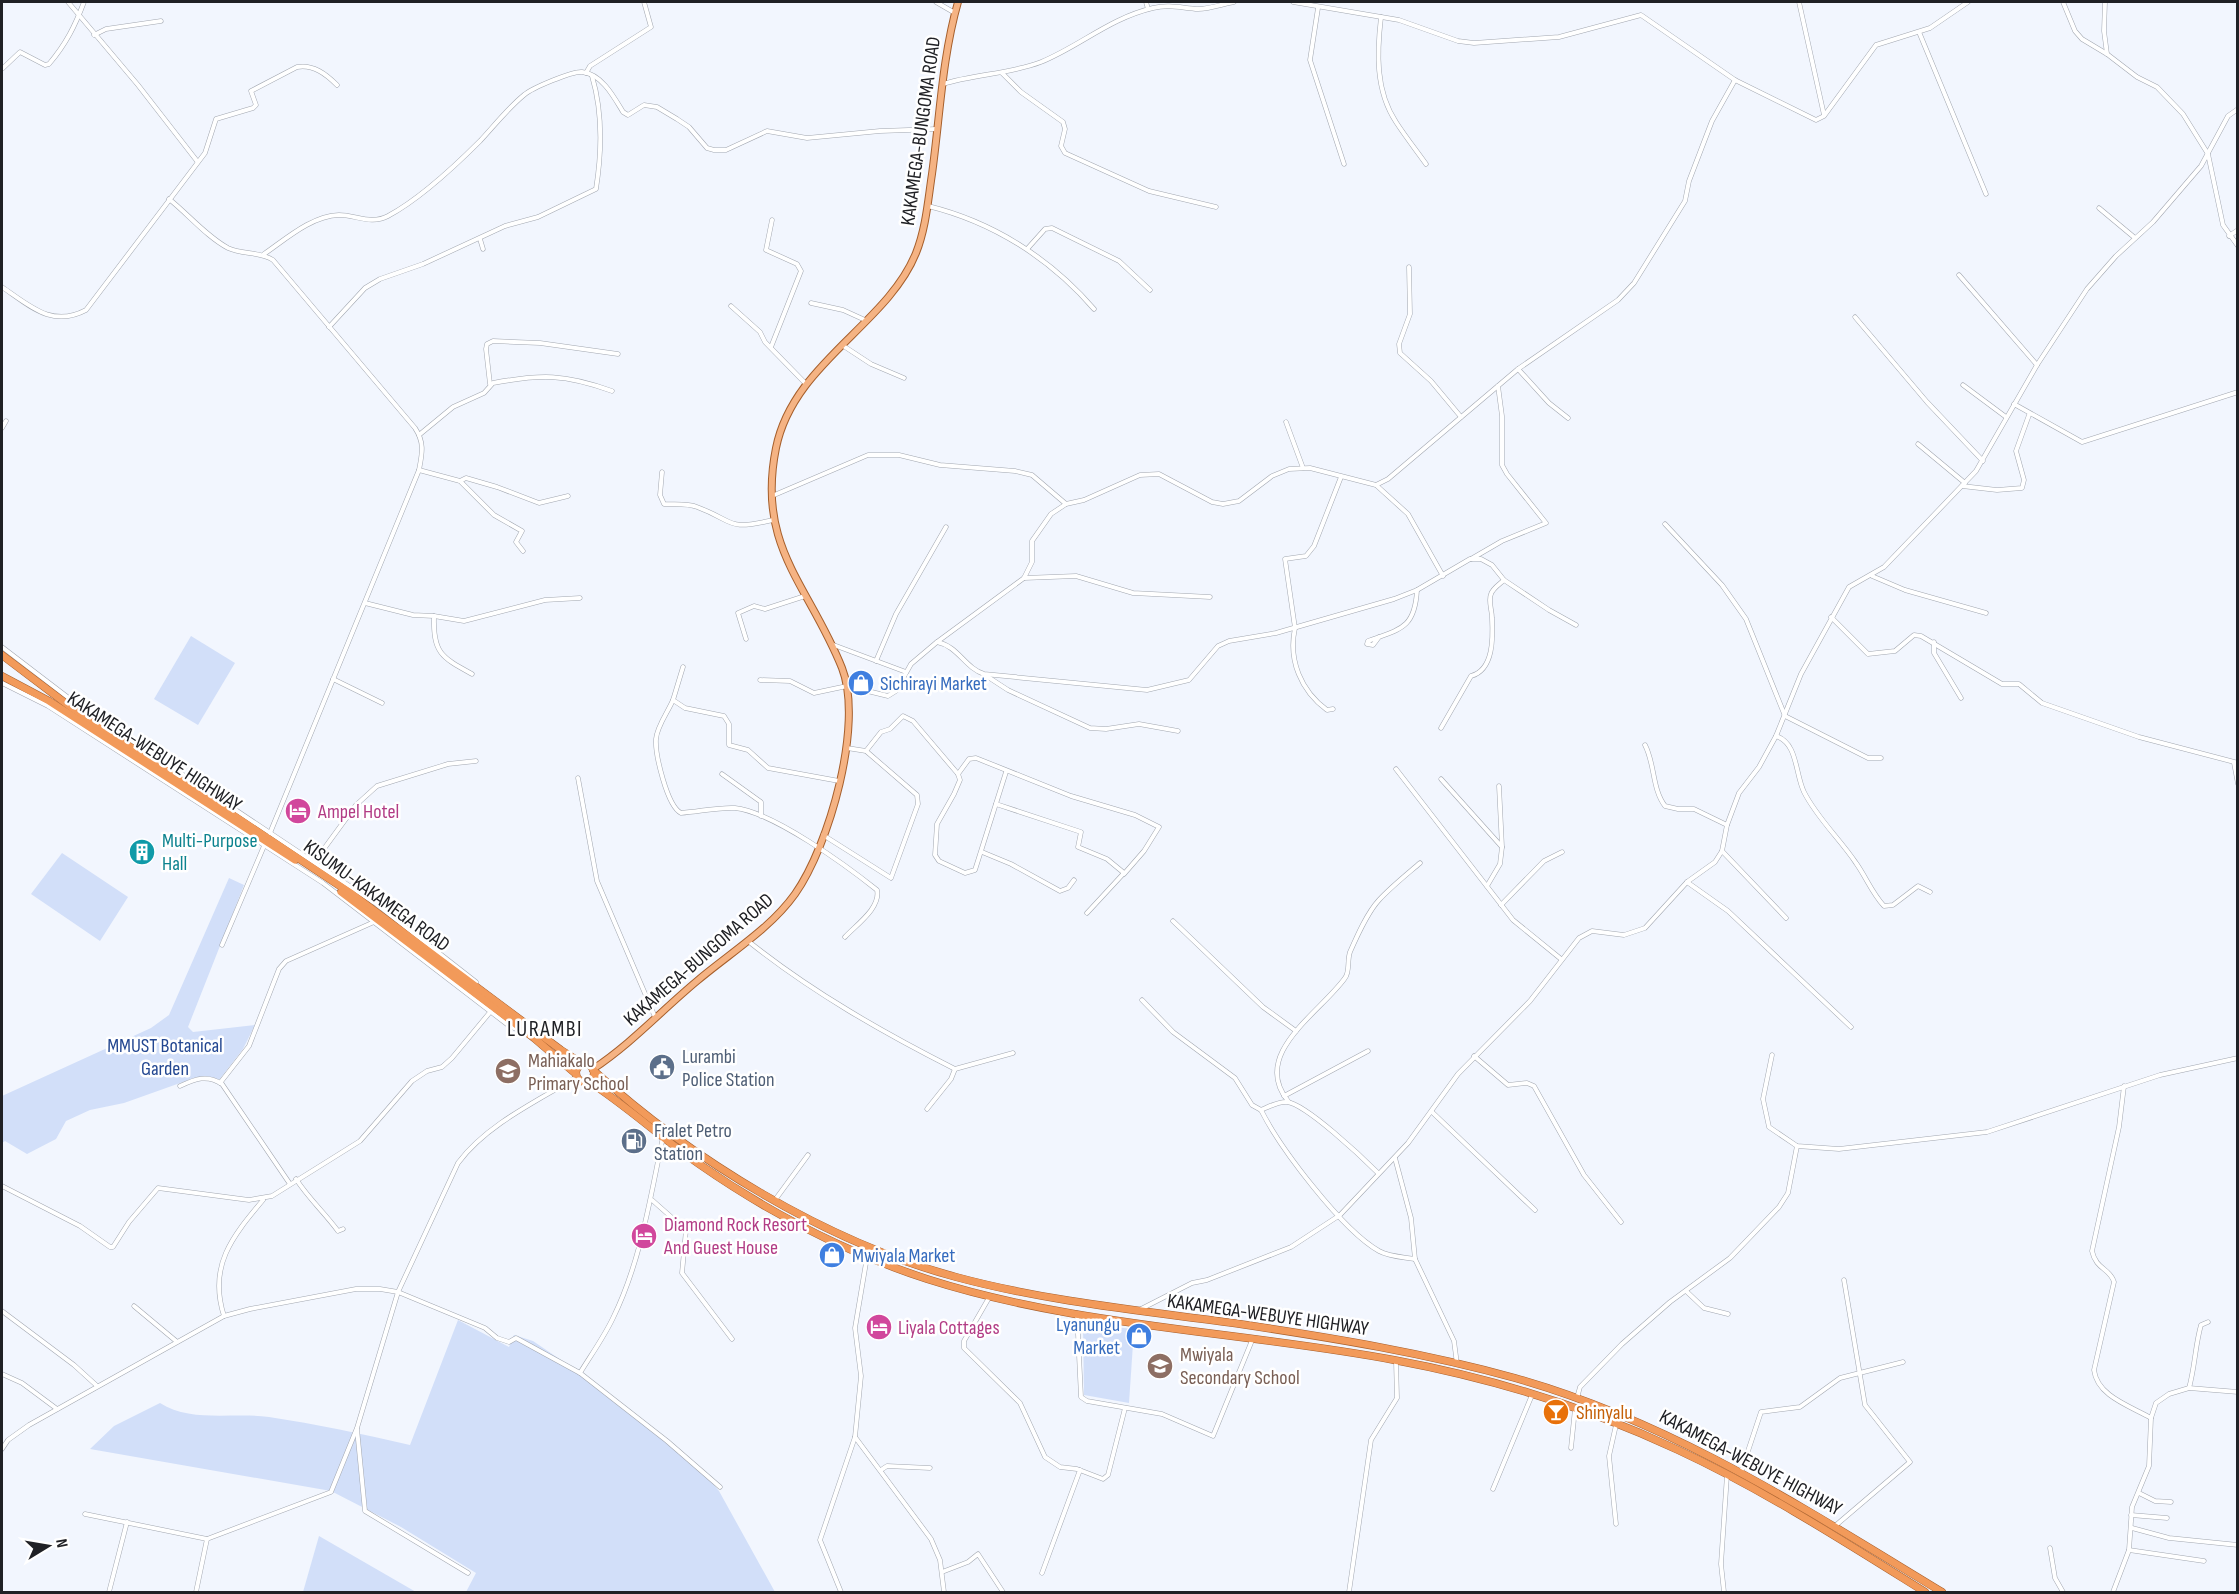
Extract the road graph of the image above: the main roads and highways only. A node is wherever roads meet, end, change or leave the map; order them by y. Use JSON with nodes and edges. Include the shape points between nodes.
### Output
{"nodes":[{"id":1,"x":958,"y":2,"type":"edge"},
{"id":2,"x":2,"y":655,"type":"edge"},
{"id":3,"x":2,"y":680,"type":"edge"},
{"id":4,"x":583,"y":1064,"type":"junction"},
{"id":5,"x":593,"y":1070,"type":"junction"},
{"id":6,"x":577,"y":1075,"type":"junction"},
{"id":7,"x":588,"y":1081,"type":"junction"},
{"id":8,"x":1576,"y":1398,"type":"junction"},
{"id":9,"x":1575,"y":1408,"type":"junction"},
{"id":10,"x":1925,"y":1593,"type":"edge"},
{"id":11,"x":1942,"y":1593,"type":"edge"}],
"edges":[{"from":1,"to":5,"type":"main road","name":"KAKAMEGA-BUNGOMA ROAD","via":[[942,84],[928,206],[909,267],[806,384],[776,446],[773,520],[786,560],[830,644],[847,686],[847,748],[823,835],[796,892],[748,941]]},
{"from":2,"to":4,"type":"highway","name":"KISUMU-KAKAMEGA ROAD","via":[[72,708],[352,894]]},
{"from":3,"to":6,"type":"highway","name":"KAKAMEGA-WEBUYE HIGHWAY","via":[[59,707],[306,867],[534,1038]]},
{"from":4,"to":5,"type":"highway","name":"KISUMU-KAKAMEGA ROAD"},
{"from":4,"to":6,"type":"highway"},
{"from":5,"to":7,"type":"highway","via":[[594,1076]]},
{"from":5,"to":8,"type":"highway","name":"KAKAMEGA-WEBUYE HIGHWAY","via":[[689,1149],[774,1200],[861,1242],[955,1276],[1138,1312],[1389,1348],[1513,1377]]},
{"from":6,"to":7,"type":"highway"},
{"from":7,"to":9,"type":"highway","name":"KAKAMEGA-WEBUYE HIGHWAY","via":[[700,1165],[789,1219],[924,1278],[990,1296],[1142,1324],[1396,1360]]},
{"from":8,"to":9,"type":"highway"},
{"from":8,"to":11,"type":"highway","name":"KAKAMEGA-WEBUYE HIGHWAY","via":[[1668,1434],[1741,1472]]},
{"from":9,"to":10,"type":"highway","name":"KAKAMEGA-WEBUYE HIGHWAY","via":[[1678,1450],[1727,1475]]}]}
